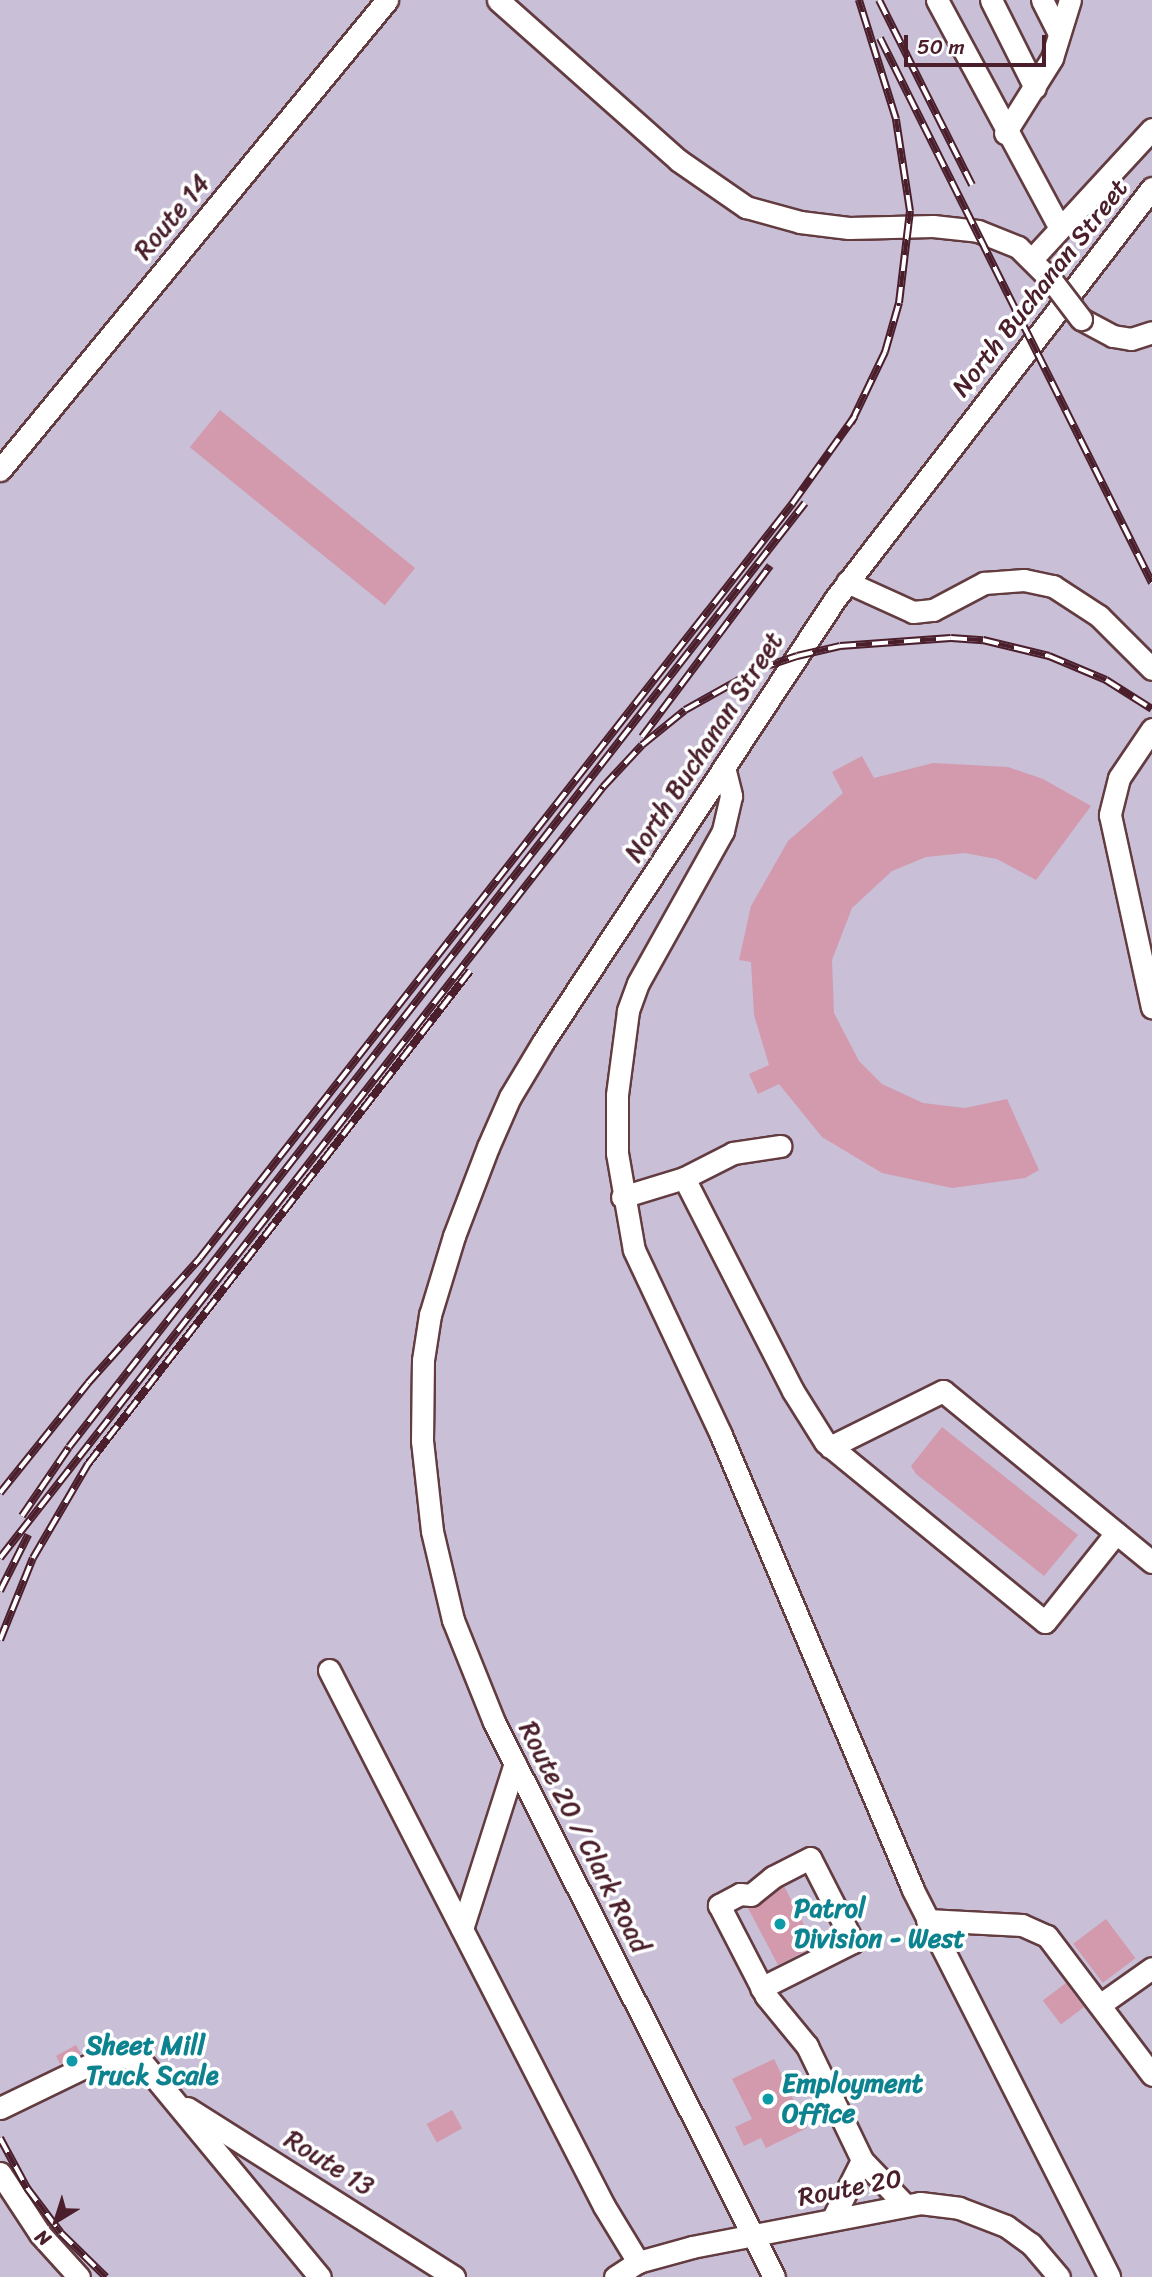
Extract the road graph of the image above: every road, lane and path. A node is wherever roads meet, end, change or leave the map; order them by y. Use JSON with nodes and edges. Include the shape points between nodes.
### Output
{"nodes":[{"id":1,"x":387,"y":0,"type":"edge"},
{"id":2,"x":498,"y":0,"type":"edge"},
{"id":3,"x":937,"y":0,"type":"edge"},
{"id":4,"x":991,"y":0,"type":"edge"},
{"id":5,"x":1042,"y":0,"type":"edge"},
{"id":6,"x":1070,"y":0,"type":"edge"},
{"id":7,"x":1059,"y":34,"type":"junction"},
{"id":8,"x":1035,"y":88,"type":"junction"},
{"id":9,"x":1152,"y":130,"type":"edge"},
{"id":10,"x":1006,"y":133,"type":"junction"},
{"id":11,"x":1152,"y":188,"type":"edge"},
{"id":12,"x":1060,"y":228,"type":"junction"},
{"id":13,"x":1032,"y":259,"type":"junction"},
{"id":14,"x":1152,"y":332,"type":"edge"},
{"id":15,"x":0,"y":470,"type":"edge"},
{"id":16,"x":847,"y":582,"type":"junction"},
{"id":17,"x":1152,"y":669,"type":"edge"},
{"id":18,"x":1152,"y":729,"type":"edge"},
{"id":19,"x":724,"y":766,"type":"junction"},
{"id":20,"x":1152,"y":1007,"type":"edge"},
{"id":21,"x":780,"y":1146,"type":"dead end"},
{"id":22,"x":684,"y":1178,"type":"junction"},
{"id":23,"x":622,"y":1197,"type":"junction"},
{"id":24,"x":422,"y":1397,"type":"joint"},
{"id":25,"x":830,"y":1447,"type":"junction"},
{"id":26,"x":1116,"y":1533,"type":"junction"},
{"id":27,"x":1152,"y":1562,"type":"edge"},
{"id":28,"x":329,"y":1670,"type":"dead end"},
{"id":29,"x":515,"y":1763,"type":"junction"},
{"id":30,"x":927,"y":1920,"type":"junction"},
{"id":31,"x":462,"y":1930,"type":"junction"},
{"id":32,"x":1152,"y":1968,"type":"edge"},
{"id":33,"x":761,"y":1988,"type":"junction"},
{"id":34,"x":1101,"y":2004,"type":"junction"},
{"id":35,"x":1152,"y":2075,"type":"edge"},
{"id":36,"x":172,"y":2099,"type":"junction"},
{"id":37,"x":0,"y":2108,"type":"edge"},
{"id":38,"x":862,"y":2160,"type":"junction"},
{"id":39,"x":0,"y":2173,"type":"edge"},
{"id":40,"x":905,"y":2205,"type":"junction"},
{"id":41,"x":833,"y":2218,"type":"junction"},
{"id":42,"x":754,"y":2236,"type":"junction"},
{"id":43,"x":638,"y":2262,"type":"junction"},
{"id":44,"x":79,"y":2277,"type":"edge"},
{"id":45,"x":320,"y":2277,"type":"edge"},
{"id":46,"x":454,"y":2277,"type":"edge"},
{"id":47,"x":615,"y":2277,"type":"edge"},
{"id":48,"x":774,"y":2277,"type":"edge"},
{"id":49,"x":1059,"y":2277,"type":"edge"},
{"id":50,"x":1109,"y":2277,"type":"edge"}],
"edges":[{"from":1,"to":15,"type":"street","name":"Route 14"},
{"from":2,"to":13,"type":"street","via":[[678,160],[746,207],[800,222],[849,228],[933,226],[978,231],[998,237]]},
{"from":3,"to":10,"type":"street"},
{"from":4,"to":8,"type":"street"},
{"from":5,"to":7,"type":"street"},
{"from":6,"to":7,"type":"street"},
{"from":7,"to":8,"type":"street"},
{"from":8,"to":10,"type":"street"},
{"from":9,"to":12,"type":"street"},
{"from":10,"to":12,"type":"street"},
{"from":11,"to":16,"type":"street","name":"North Buchanan Street"},
{"from":12,"to":13,"type":"street"},
{"from":13,"to":14,"type":"street","bridge":true,"via":[[1081,319],[1113,336],[1131,339]]},
{"from":16,"to":17,"type":"street","via":[[913,611],[933,610],[984,583],[1024,580],[1053,586],[1099,616]]},
{"from":16,"to":19,"type":"street","name":"North Buchanan Street"},
{"from":18,"to":20,"type":"street","via":[[1119,778],[1110,815]]},
{"from":19,"to":23,"type":"street","via":[[731,796],[723,831],[638,983],[628,1011],[617,1095]]},
{"from":19,"to":24,"type":"street","name":"North Buchanan Street","via":[[510,1097],[439,1280],[423,1360]]},
{"from":21,"to":22,"type":"street","via":[[733,1153]]},
{"from":22,"to":23,"type":"street"},
{"from":22,"to":25,"type":"street","via":[[793,1391]]},
{"from":23,"to":30,"type":"street","via":[[641,1268],[721,1435]]},
{"from":24,"to":29,"type":"street","name":"Route 20 / Clark Road","via":[[426,1486],[441,1573],[474,1674]]},
{"from":25,"to":26,"type":"street","via":[[943,1391]]},
{"from":25,"to":26,"type":"street","via":[[1045,1622]]},
{"from":26,"to":27,"type":"street"},
{"from":28,"to":31,"type":"street"},
{"from":29,"to":31,"type":"street"},
{"from":29,"to":42,"type":"street","name":"Route 20 / Clark Road"},
{"from":30,"to":34,"type":"street","via":[[1021,1926],[1041,1932],[1060,1949]]},
{"from":30,"to":50,"type":"street"},
{"from":31,"to":43,"type":"street","via":[[604,2206]]},
{"from":32,"to":34,"type":"street"},
{"from":33,"to":33,"type":"street","via":[[853,1942],[810,1858],[773,1877],[751,1895],[740,1894],[719,1905]]},
{"from":33,"to":38,"type":"street","via":[[807,2046]]},
{"from":34,"to":35,"type":"street"},
{"from":36,"to":37,"type":"street","name":"Route 13","via":[[142,2062],[113,2056]]},
{"from":36,"to":45,"type":"street","name":"Route 13"},
{"from":36,"to":46,"type":"street","name":"Route 13"},
{"from":38,"to":40,"type":"street"},
{"from":38,"to":41,"type":"street"},
{"from":39,"to":44,"type":"street","via":[[40,2234]]},
{"from":40,"to":41,"type":"street","name":"Route 20"},
{"from":40,"to":49,"type":"street","name":"Route 20","via":[[943,2205],[990,2218],[1031,2244]]},
{"from":41,"to":42,"type":"street","name":"Route 20"},
{"from":42,"to":43,"type":"street"},
{"from":42,"to":48,"type":"street","name":"Route 20 / Clark Road"},
{"from":43,"to":47,"type":"street"}]}
